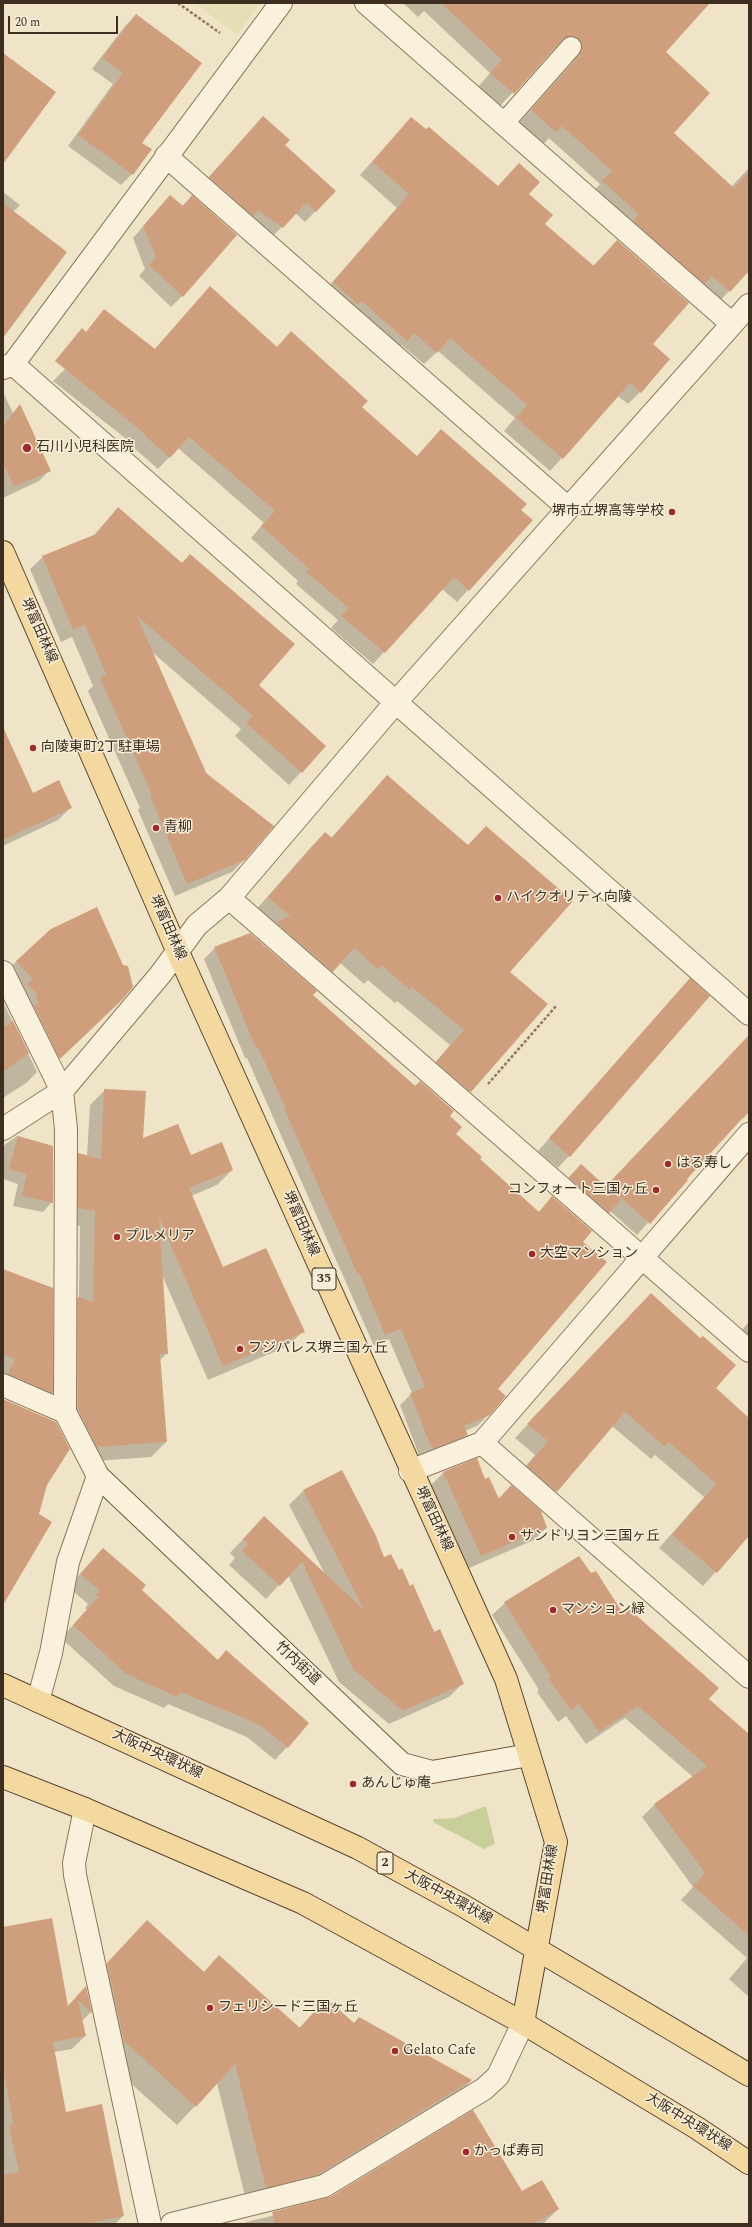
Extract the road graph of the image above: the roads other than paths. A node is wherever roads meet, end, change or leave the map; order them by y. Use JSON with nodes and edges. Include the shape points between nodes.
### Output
{"nodes":[{"id":1,"x":281,"y":3,"type":"edge"},
{"id":2,"x":366,"y":3,"type":"edge"},
{"id":3,"x":571,"y":47,"type":"dead end"},
{"id":4,"x":504,"y":123,"type":"junction"},
{"id":5,"x":166,"y":156,"type":"junction"},
{"id":6,"x":749,"y":305,"type":"edge"},
{"id":7,"x":732,"y":324,"type":"junction"},
{"id":8,"x":8,"y":366,"type":"edge"},
{"id":9,"x":568,"y":508,"type":"junction"},
{"id":10,"x":3,"y":552,"type":"edge"},
{"id":11,"x":396,"y":702,"type":"junction"},
{"id":12,"x":229,"y":898,"type":"junction"},
{"id":13,"x":177,"y":950,"type":"junction"},
{"id":14,"x":3,"y":972,"type":"edge"},
{"id":15,"x":749,"y":1014,"type":"edge"},
{"id":16,"x":62,"y":1091,"type":"junction"},
{"id":17,"x":3,"y":1129,"type":"edge"},
{"id":18,"x":749,"y":1134,"type":"edge"},
{"id":19,"x":642,"y":1257,"type":"junction"},
{"id":20,"x":749,"y":1351,"type":"edge"},
{"id":21,"x":3,"y":1385,"type":"edge"},
{"id":22,"x":65,"y":1412,"type":"junction"},
{"id":23,"x":482,"y":1443,"type":"junction"},
{"id":24,"x":410,"y":1471,"type":"junction"},
{"id":25,"x":98,"y":1476,"type":"junction"},
{"id":26,"x":749,"y":1677,"type":"edge"},
{"id":27,"x":3,"y":1685,"type":"edge"},
{"id":28,"x":38,"y":1701,"type":"junction"},
{"id":29,"x":529,"y":1755,"type":"junction"},
{"id":30,"x":3,"y":1777,"type":"edge"},
{"id":31,"x":85,"y":1809,"type":"junction"},
{"id":32,"x":538,"y":1950,"type":"junction"},
{"id":33,"x":523,"y":2024,"type":"junction"},
{"id":34,"x":749,"y":2075,"type":"edge"},
{"id":35,"x":749,"y":2162,"type":"edge"},
{"id":36,"x":150,"y":2224,"type":"edge"},
{"id":37,"x":172,"y":2224,"type":"edge"}],
"edges":[{"from":1,"to":5,"type":"street"},
{"from":2,"to":4,"type":"street"},
{"from":3,"to":4,"type":"lane"},
{"from":4,"to":7,"type":"street"},
{"from":5,"to":8,"type":"street"},
{"from":5,"to":9,"type":"street"},
{"from":6,"to":7,"type":"street"},
{"from":7,"to":9,"type":"street"},
{"from":8,"to":11,"type":"street"},
{"from":9,"to":11,"type":"street"},
{"from":10,"to":13,"type":"main road","name":"堺富田林線","number":"35"},
{"from":11,"to":12,"type":"street"},
{"from":11,"to":15,"type":"street"},
{"from":12,"to":13,"type":"street","via":[[197,925]]},
{"from":12,"to":19,"type":"street"},
{"from":13,"to":16,"type":"street","via":[[160,976]]},
{"from":13,"to":24,"type":"main road","name":"堺富田林線","number":"35"},
{"from":14,"to":16,"type":"street"},
{"from":16,"to":17,"type":"street"},
{"from":16,"to":22,"type":"street","via":[[66,1129]]},
{"from":18,"to":19,"type":"street"},
{"from":19,"to":20,"type":"street"},
{"from":19,"to":23,"type":"street"},
{"from":21,"to":22,"type":"street"},
{"from":22,"to":25,"type":"street","name":"竹内街道"},
{"from":23,"to":24,"type":"street"},
{"from":23,"to":26,"type":"street"},
{"from":24,"to":29,"type":"main road","name":"堺富田林線","number":"35","via":[[506,1679]]},
{"from":25,"to":28,"type":"street","via":[[68,1562],[51,1653]]},
{"from":25,"to":29,"type":"street","name":"竹内街道","via":[[402,1764],[432,1772]]},
{"from":27,"to":28,"type":"main road","name":"大阪中央環状線","number":"2"},
{"from":28,"to":32,"type":"main road","name":"大阪中央環状線","number":"2","via":[[358,1848]]},
{"from":29,"to":32,"type":"main road","name":"堺富田林線","number":"35","via":[[556,1842]]},
{"from":30,"to":31,"type":"main road","name":"大阪中央環状線"},
{"from":31,"to":33,"type":"main road","name":"大阪中央環状線","via":[[303,1903]]},
{"from":31,"to":36,"type":"street","via":[[74,1863],[75,1875]]},
{"from":32,"to":33,"type":"main road","name":"堺富田林線","number":"35"},
{"from":32,"to":34,"type":"main road","name":"大阪中央環状線","number":"2"},
{"from":33,"to":35,"type":"main road","name":"大阪中央環状線"},
{"from":33,"to":37,"type":"street","via":[[498,2076],[484,2089],[324,2186]]}]}
